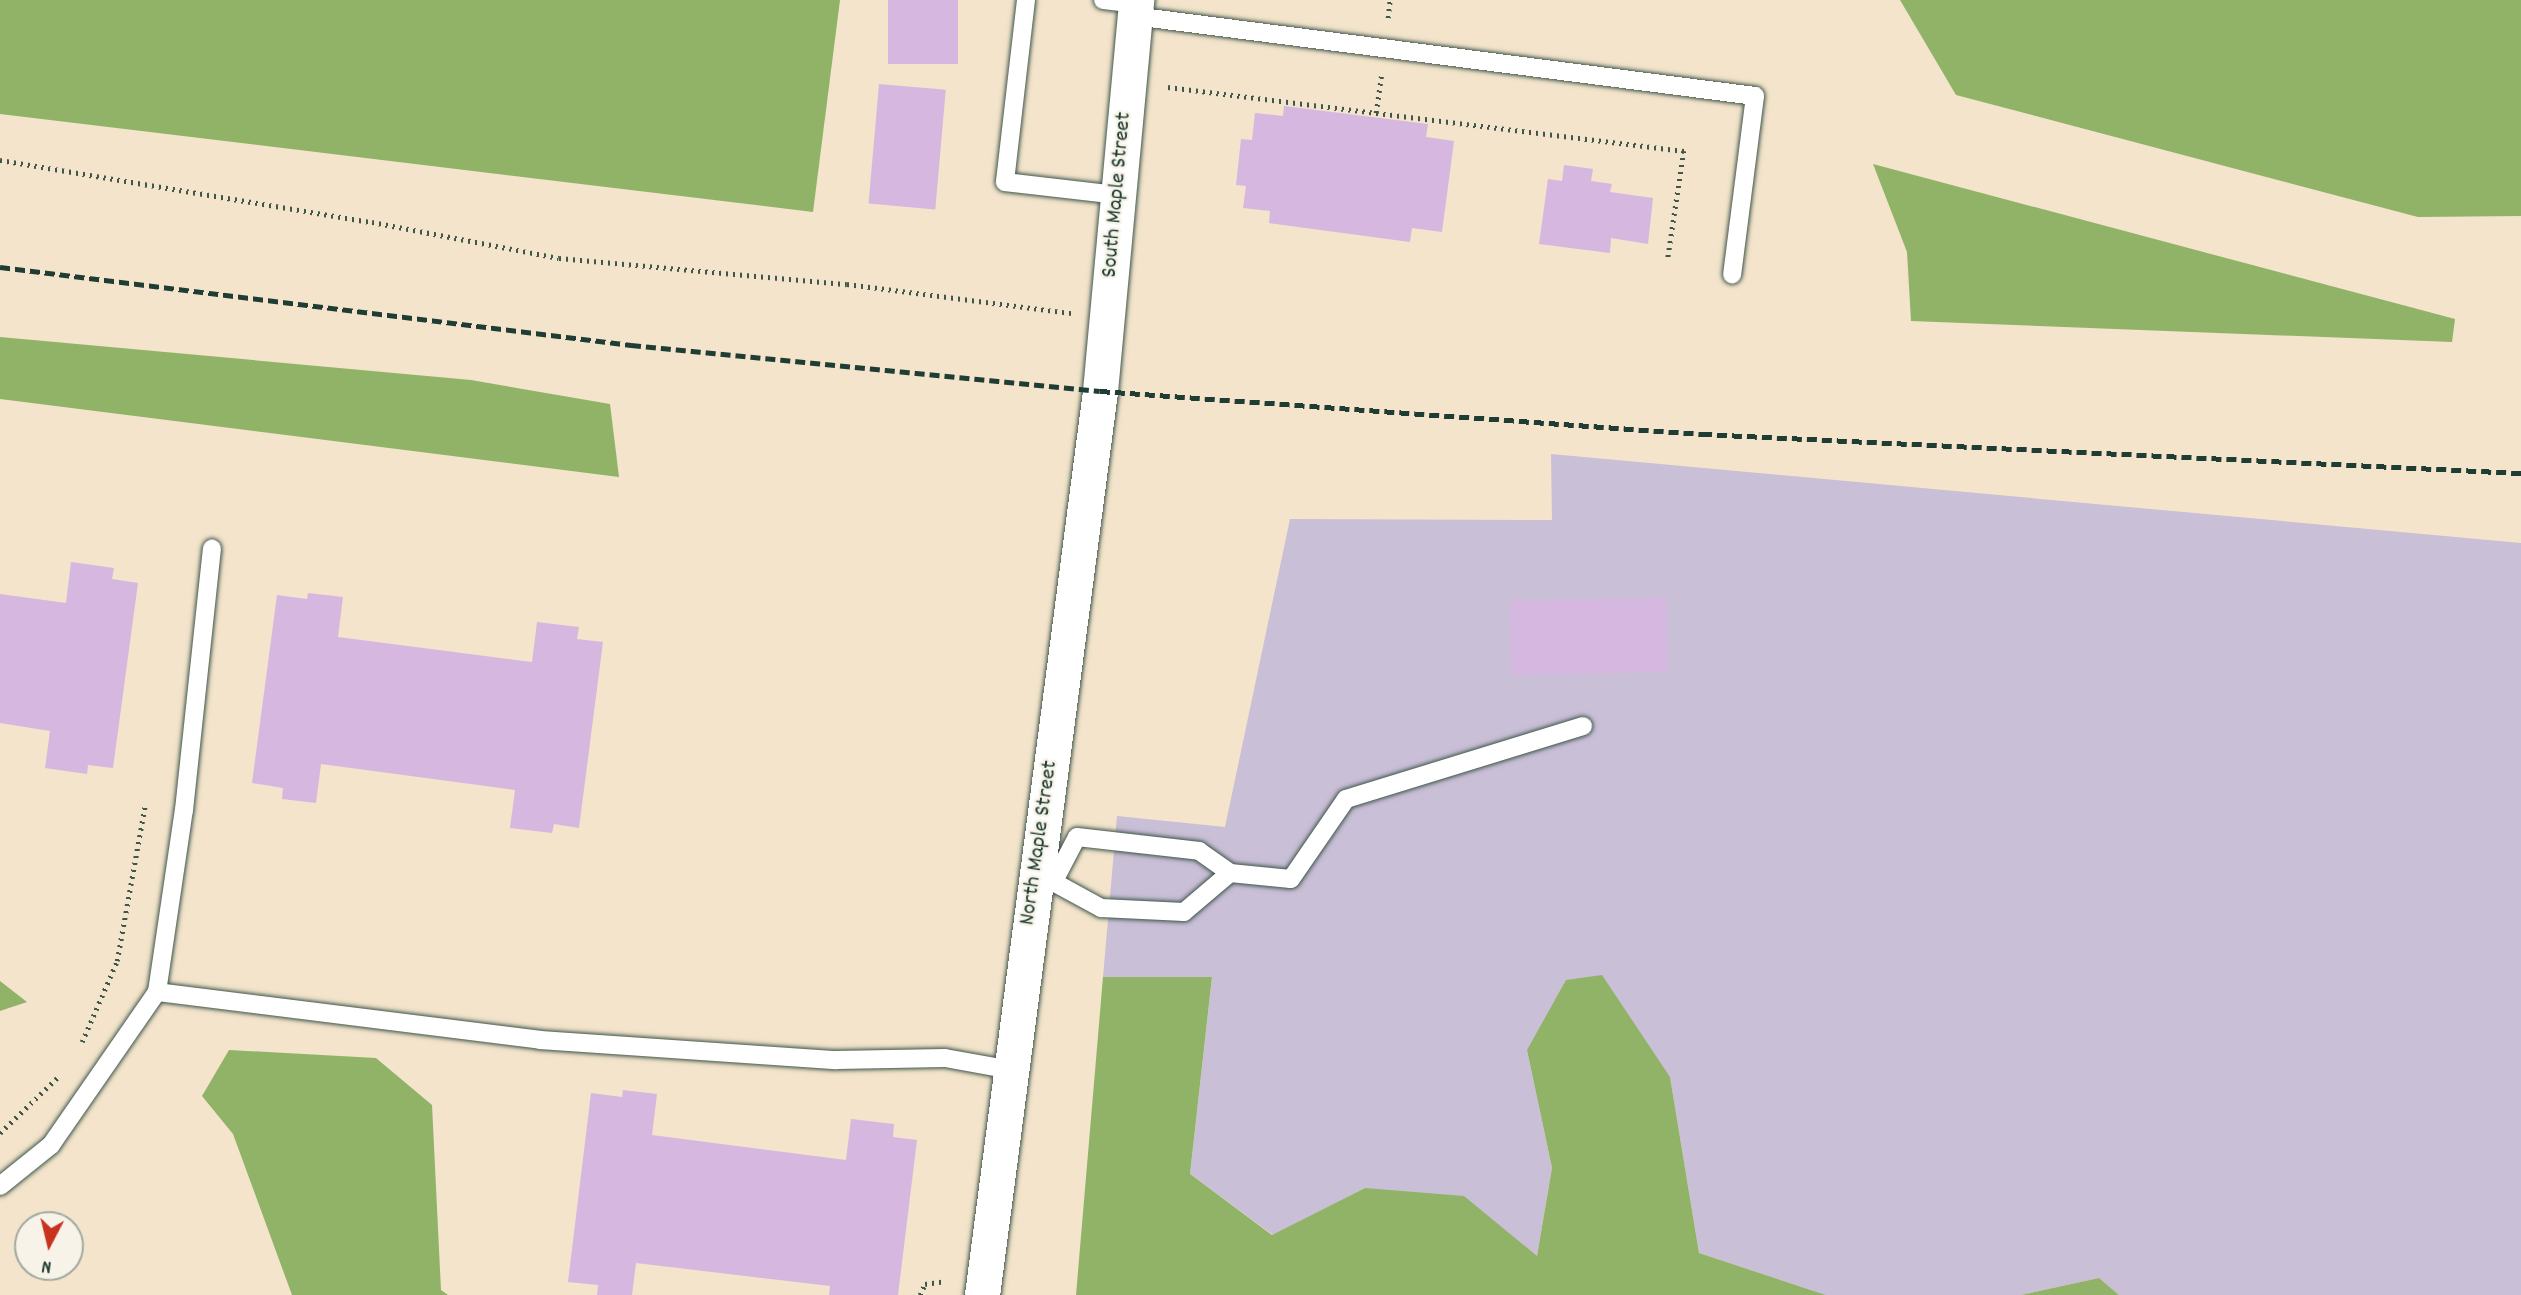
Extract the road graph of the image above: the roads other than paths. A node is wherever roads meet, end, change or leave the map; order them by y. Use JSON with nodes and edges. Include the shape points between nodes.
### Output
{"nodes":[{"id":1,"x":1026,"y":0,"type":"edge"},
{"id":2,"x":1127,"y":5,"type":"edge"},
{"id":3,"x":1118,"y":195,"type":"junction"},
{"id":4,"x":1732,"y":275,"type":"dead end"},
{"id":5,"x":1100,"y":391,"type":"joint"},
{"id":6,"x":212,"y":548,"type":"dead end"},
{"id":7,"x":1583,"y":726,"type":"dead end"},
{"id":8,"x":1230,"y":873,"type":"junction"},
{"id":9,"x":1045,"y":878,"type":"junction"},
{"id":10,"x":157,"y":992,"type":"junction"},
{"id":11,"x":1011,"y":1070,"type":"junction"},
{"id":12,"x":0,"y":1186,"type":"edge"},
{"id":13,"x":970,"y":1287,"type":"edge"}],
"edges":[{"from":1,"to":3,"type":"lane","via":[[1005,182]]},
{"from":2,"to":3,"type":"street","name":"South Maple Street"},
{"from":2,"to":4,"type":"lane","via":[[1755,96]]},
{"from":3,"to":5,"type":"street","name":"South Maple Street"},
{"from":5,"to":9,"type":"street","name":"North Maple Street"},
{"from":6,"to":10,"type":"lane","via":[[184,810]]},
{"from":7,"to":8,"type":"lane","via":[[1346,799],[1292,879]]},
{"from":8,"to":9,"type":"lane","via":[[1184,912],[1101,908]]},
{"from":8,"to":9,"type":"lane","via":[[1199,851],[1077,837]]},
{"from":9,"to":11,"type":"street","name":"North Maple Street"},
{"from":10,"to":11,"type":"lane","via":[[540,1040],[824,1059],[945,1058]]},
{"from":10,"to":12,"type":"lane","via":[[51,1146]]},
{"from":11,"to":13,"type":"street","name":"North Maple Street"}]}
